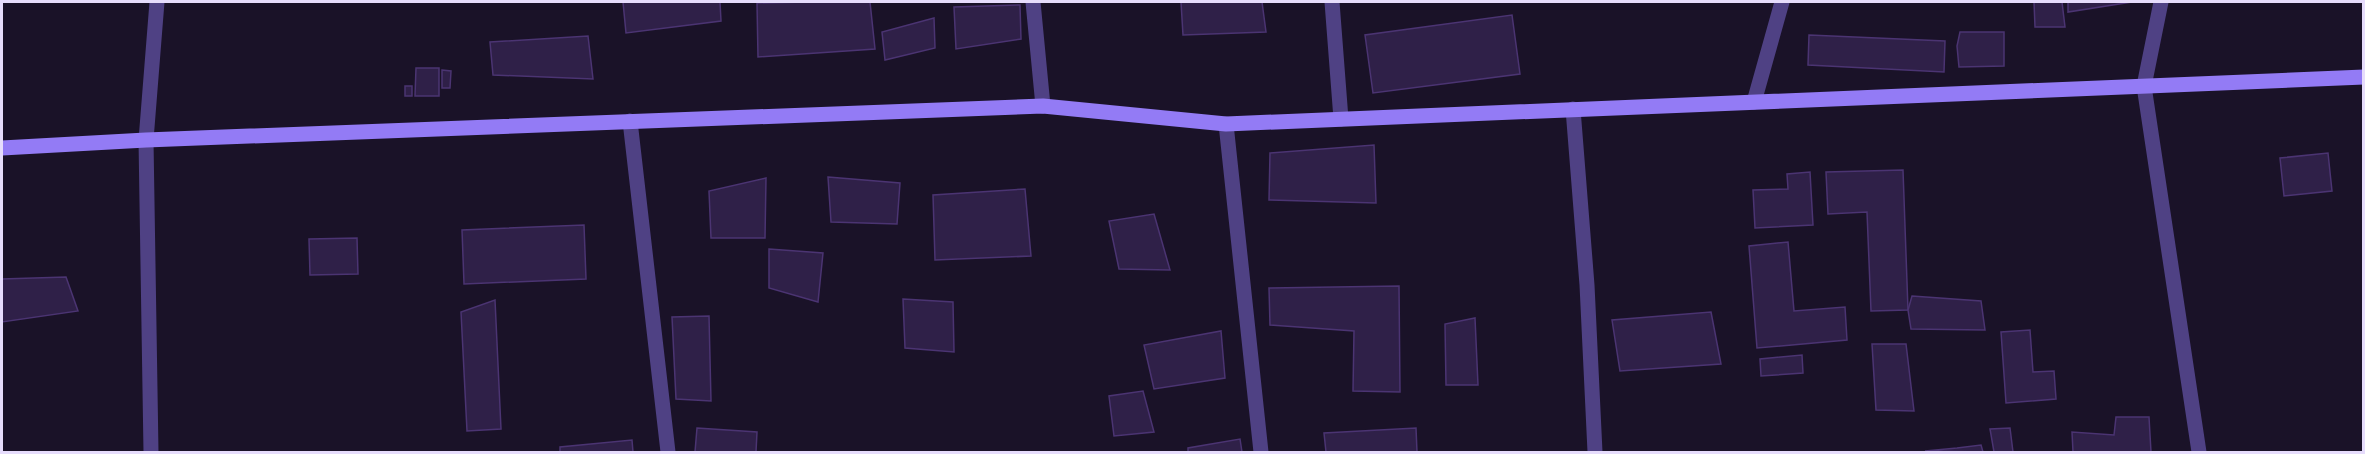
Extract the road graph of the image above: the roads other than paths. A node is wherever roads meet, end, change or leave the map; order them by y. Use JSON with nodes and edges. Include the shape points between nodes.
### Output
{"nodes":[{"id":1,"x":157,"y":2,"type":"edge"},
{"id":2,"x":1033,"y":2,"type":"edge"},
{"id":3,"x":1332,"y":2,"type":"edge"},
{"id":4,"x":1782,"y":2,"type":"edge"},
{"id":5,"x":2160,"y":2,"type":"edge"},
{"id":6,"x":2364,"y":77,"type":"edge"},
{"id":7,"x":2144,"y":86,"type":"junction"},
{"id":8,"x":1754,"y":102,"type":"junction"},
{"id":9,"x":1043,"y":106,"type":"junction"},
{"id":10,"x":1573,"y":109,"type":"junction"},
{"id":11,"x":1341,"y":120,"type":"junction"},
{"id":12,"x":630,"y":121,"type":"junction"},
{"id":13,"x":1226,"y":124,"type":"junction"},
{"id":14,"x":146,"y":140,"type":"junction"},
{"id":15,"x":2,"y":148,"type":"edge"},
{"id":16,"x":152,"y":453,"type":"edge"},
{"id":17,"x":668,"y":453,"type":"edge"},
{"id":18,"x":1261,"y":453,"type":"edge"},
{"id":19,"x":1595,"y":453,"type":"edge"},
{"id":20,"x":2199,"y":453,"type":"edge"}],
"edges":[{"from":1,"to":14,"type":"street"},
{"from":2,"to":9,"type":"street"},
{"from":3,"to":11,"type":"street"},
{"from":4,"to":8,"type":"street"},
{"from":5,"to":7,"type":"street"},
{"from":6,"to":7,"type":"street"},
{"from":7,"to":8,"type":"street"},
{"from":7,"to":20,"type":"street"},
{"from":8,"to":10,"type":"street"},
{"from":9,"to":12,"type":"street"},
{"from":9,"to":13,"type":"street"},
{"from":10,"to":11,"type":"street"},
{"from":10,"to":19,"type":"street"},
{"from":11,"to":13,"type":"street"},
{"from":12,"to":14,"type":"street"},
{"from":12,"to":17,"type":"street"},
{"from":13,"to":18,"type":"street"},
{"from":14,"to":15,"type":"street"},
{"from":14,"to":16,"type":"street"}]}
